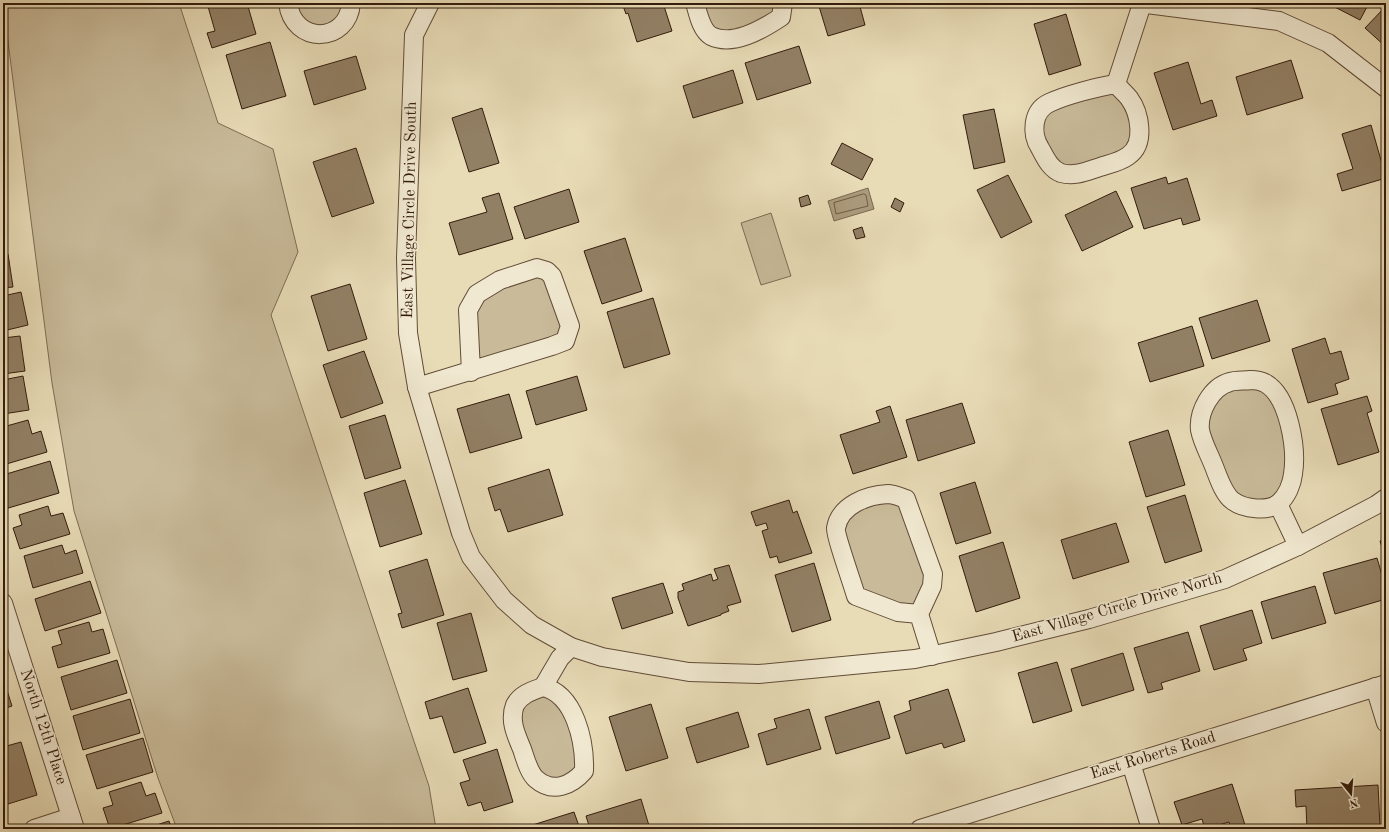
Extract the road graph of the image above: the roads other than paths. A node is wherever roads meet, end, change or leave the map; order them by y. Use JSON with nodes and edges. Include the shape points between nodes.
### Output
{"nodes":[{"id":1,"x":288,"y":3,"type":"edge"},
{"id":2,"x":351,"y":3,"type":"edge"},
{"id":3,"x":430,"y":3,"type":"edge"},
{"id":4,"x":695,"y":3,"type":"edge"},
{"id":5,"x":783,"y":3,"type":"edge"},
{"id":6,"x":1141,"y":3,"type":"edge"},
{"id":7,"x":1116,"y":84,"type":"junction"},
{"id":8,"x":1386,"y":88,"type":"edge"},
{"id":9,"x":471,"y":372,"type":"junction"},
{"id":10,"x":416,"y":387,"type":"junction"},
{"id":11,"x":1386,"y":498,"type":"edge"},
{"id":12,"x":1278,"y":504,"type":"junction"},
{"id":13,"x":1298,"y":546,"type":"junction"},
{"id":14,"x":4,"y":610,"type":"edge"},
{"id":15,"x":919,"y":614,"type":"junction"},
{"id":16,"x":571,"y":647,"type":"junction"},
{"id":17,"x":932,"y":656,"type":"junction"},
{"id":18,"x":1381,"y":685,"type":"edge"},
{"id":19,"x":543,"y":687,"type":"junction"},
{"id":20,"x":1386,"y":723,"type":"edge"},
{"id":21,"x":1131,"y":763,"type":"junction"},
{"id":22,"x":73,"y":823,"type":"edge"},
{"id":23,"x":34,"y":829,"type":"edge"},
{"id":24,"x":920,"y":829,"type":"edge"},
{"id":25,"x":1151,"y":829,"type":"edge"}],
"edges":[{"from":1,"to":2,"type":"street","via":[[289,11],[297,25],[318,34],[332,32],[344,23]]},
{"from":3,"to":10,"type":"street","name":"East Village Circle Drive South","via":[[414,35],[406,258],[408,333]]},
{"from":4,"to":5,"type":"street","via":[[703,26],[711,35],[727,39],[747,35],[767,26],[781,17]]},
{"from":6,"to":7,"type":"street"},
{"from":6,"to":8,"type":"street","via":[[1280,21],[1328,43]]},
{"from":7,"to":7,"type":"street","via":[[1048,104],[1037,114],[1035,140],[1051,166],[1061,173],[1078,174],[1123,160],[1130,155],[1140,133],[1130,99]]},
{"from":9,"to":9,"type":"street","via":[[565,341],[570,326],[548,271],[537,268],[500,280],[477,294],[468,310]]},
{"from":9,"to":10,"type":"street"},
{"from":10,"to":16,"type":"street","name":"East Village Circle Drive North","via":[[461,533],[471,557],[504,600],[532,625]]},
{"from":11,"to":13,"type":"street","name":"East Village Circle Drive North"},
{"from":12,"to":12,"type":"street","via":[[1293,480],[1295,461],[1293,434],[1278,393],[1265,382],[1228,382],[1215,391],[1202,411],[1200,430],[1220,482],[1232,500],[1242,507],[1259,509]]},
{"from":12,"to":13,"type":"street"},
{"from":13,"to":17,"type":"street","name":"East Village Circle Drive North","via":[[1225,579],[1089,619]]},
{"from":14,"to":22,"type":"street","name":"North 12th Place"},
{"from":15,"to":15,"type":"street","via":[[932,586],[933,574],[906,499],[889,494],[870,497],[849,505],[840,515],[835,529],[856,596],[898,612]]},
{"from":15,"to":17,"type":"street"},
{"from":16,"to":17,"type":"street","name":"East Village Circle Drive North","via":[[602,657],[689,672],[759,674]]},
{"from":16,"to":19,"type":"street","via":[[560,658]]},
{"from":18,"to":20,"type":"street"},
{"from":18,"to":21,"type":"street","name":"East Roberts Road"},
{"from":19,"to":19,"type":"street","via":[[525,694],[516,704],[512,718],[524,754],[536,779],[548,786],[562,786],[575,781],[584,771],[582,743],[571,708],[552,689]]},
{"from":21,"to":24,"type":"street","name":"East Roberts Road"},
{"from":21,"to":25,"type":"street"},
{"from":22,"to":23,"type":"street"}]}
